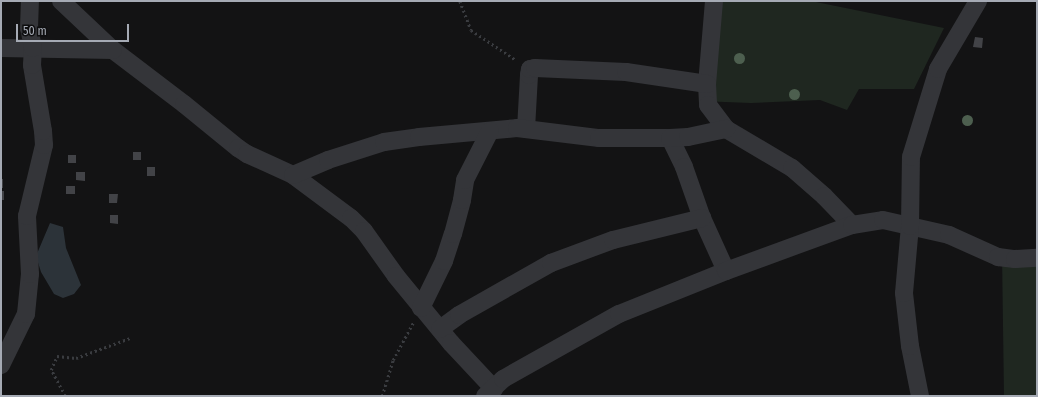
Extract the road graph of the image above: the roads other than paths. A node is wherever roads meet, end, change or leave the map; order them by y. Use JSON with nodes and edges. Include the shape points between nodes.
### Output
{"nodes":[{"id":1,"x":30,"y":1,"type":"edge"},
{"id":2,"x":61,"y":1,"type":"edge"},
{"id":3,"x":714,"y":1,"type":"edge"},
{"id":4,"x":978,"y":1,"type":"edge"},
{"id":5,"x":1,"y":48,"type":"edge"},
{"id":6,"x":33,"y":48,"type":"junction"},
{"id":7,"x":113,"y":50,"type":"junction"},
{"id":8,"x":707,"y":84,"type":"junction"},
{"id":9,"x":526,"y":129,"type":"junction"},
{"id":10,"x":726,"y":129,"type":"junction"},
{"id":11,"x":490,"y":131,"type":"junction"},
{"id":12,"x":670,"y":138,"type":"junction"},
{"id":13,"x":293,"y":175,"type":"junction"},
{"id":14,"x":702,"y":218,"type":"junction"},
{"id":15,"x":852,"y":225,"type":"junction"},
{"id":16,"x":910,"y":226,"type":"junction"},
{"id":17,"x":1037,"y":258,"type":"edge"},
{"id":18,"x":726,"y":271,"type":"junction"},
{"id":19,"x":421,"y":308,"type":"junction"},
{"id":20,"x":440,"y":329,"type":"junction"},
{"id":21,"x":1,"y":365,"type":"edge"},
{"id":22,"x":489,"y":392,"type":"edge"},
{"id":23,"x":920,"y":396,"type":"edge"}],
"edges":[{"from":1,"to":6,"type":"street","via":[[29,28]]},
{"from":2,"to":7,"type":"street"},
{"from":3,"to":8,"type":"street"},
{"from":4,"to":16,"type":"street","via":[[938,69],[913,150]]},
{"from":5,"to":6,"type":"street"},
{"from":6,"to":7,"type":"street"},
{"from":6,"to":21,"type":"street","via":[[32,65],[44,145],[27,216],[30,274],[26,314]]},
{"from":7,"to":13,"type":"street","via":[[238,148]]},
{"from":8,"to":9,"type":"street","via":[[626,72],[574,68],[530,69]]},
{"from":8,"to":10,"type":"street","via":[[708,105]]},
{"from":9,"to":11,"type":"street"},
{"from":9,"to":12,"type":"street","via":[[599,138]]},
{"from":10,"to":12,"type":"street"},
{"from":10,"to":15,"type":"street","via":[[792,168]]},
{"from":11,"to":13,"type":"street","via":[[384,142],[328,160]]},
{"from":11,"to":19,"type":"street","via":[[465,180],[462,200],[444,261]]},
{"from":12,"to":14,"type":"street","via":[[684,167]]},
{"from":13,"to":19,"type":"street","via":[[351,218],[364,231]]},
{"from":14,"to":18,"type":"street"},
{"from":14,"to":20,"type":"street","via":[[613,240],[551,263],[459,315]]},
{"from":15,"to":16,"type":"street","via":[[883,220]]},
{"from":15,"to":18,"type":"street"},
{"from":16,"to":17,"type":"street","via":[[949,235],[998,257]]},
{"from":16,"to":23,"type":"street","via":[[904,293],[910,346]]},
{"from":18,"to":22,"type":"street","via":[[619,314],[503,378]]},
{"from":19,"to":20,"type":"street"},
{"from":20,"to":22,"type":"street"}]}
